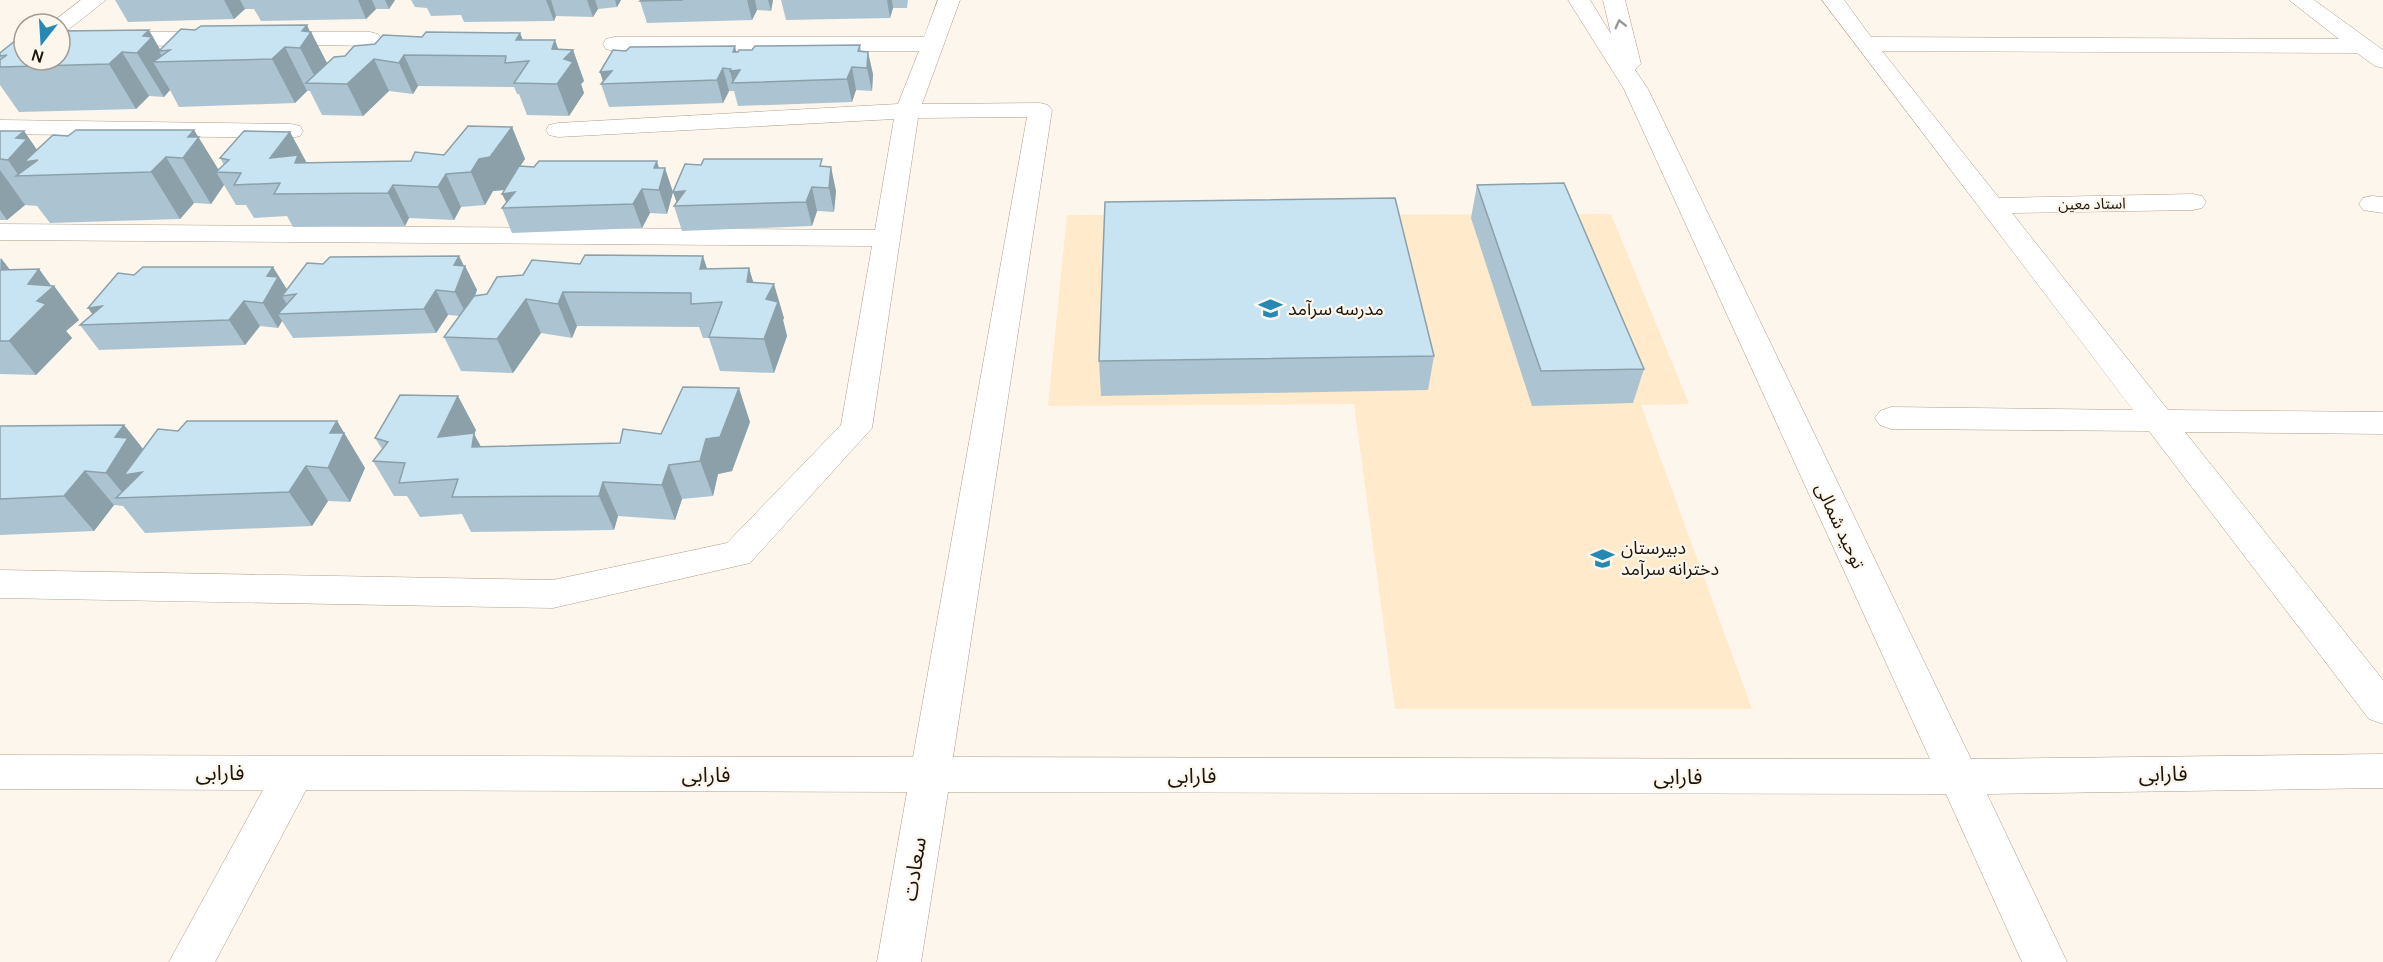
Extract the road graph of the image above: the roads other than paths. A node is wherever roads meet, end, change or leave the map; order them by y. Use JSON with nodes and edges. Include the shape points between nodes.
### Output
{"nodes":[{"id":1,"x":95,"y":0,"type":"edge"},
{"id":2,"x":949,"y":0,"type":"edge"},
{"id":3,"x":1579,"y":0,"type":"edge"},
{"id":4,"x":1614,"y":0,"type":"edge"},
{"id":5,"x":1833,"y":0,"type":"edge"},
{"id":6,"x":2300,"y":0,"type":"edge"},
{"id":7,"x":72,"y":16,"type":"edge"},
{"id":8,"x":72,"y":38,"type":"edge"},
{"id":9,"x":370,"y":39,"type":"dead end"},
{"id":10,"x":614,"y":44,"type":"dead end"},
{"id":11,"x":932,"y":44,"type":"junction"},
{"id":12,"x":1865,"y":44,"type":"junction"},
{"id":13,"x":2373,"y":54,"type":"edge"},
{"id":14,"x":1636,"y":89,"type":"junction"},
{"id":15,"x":907,"y":111,"type":"junction"},
{"id":16,"x":0,"y":126,"type":"edge"},
{"id":17,"x":558,"y":130,"type":"dead end"},
{"id":18,"x":291,"y":131,"type":"edge"},
{"id":19,"x":2193,"y":202,"type":"dead end"},
{"id":20,"x":1991,"y":206,"type":"junction"},
{"id":21,"x":0,"y":232,"type":"edge"},
{"id":22,"x":886,"y":238,"type":"junction"},
{"id":23,"x":1891,"y":418,"type":"dead end"},
{"id":24,"x":2158,"y":419,"type":"junction"},
{"id":25,"x":2383,"y":423,"type":"edge"},
{"id":26,"x":0,"y":584,"type":"edge"},
{"id":27,"x":2383,"y":708,"type":"edge"},
{"id":28,"x":2383,"y":771,"type":"edge"},
{"id":29,"x":0,"y":772,"type":"edge"},
{"id":30,"x":294,"y":773,"type":"junction"},
{"id":31,"x":928,"y":776,"type":"junction"},
{"id":32,"x":1958,"y":777,"type":"junction"},
{"id":33,"x":191,"y":962,"type":"edge"},
{"id":34,"x":899,"y":962,"type":"edge"},
{"id":35,"x":2045,"y":962,"type":"edge"}],
"edges":[{"from":1,"to":7,"type":"street"},
{"from":2,"to":11,"type":"street"},
{"from":3,"to":14,"type":"street"},
{"from":14,"to":4,"type":"street","one_way":true},
{"from":5,"to":12,"type":"street"},
{"from":6,"to":13,"type":"street"},
{"from":8,"to":9,"type":"street"},
{"from":10,"to":11,"type":"street"},
{"from":11,"to":15,"type":"street"},
{"from":12,"to":13,"type":"street"},
{"from":12,"to":20,"type":"street"},
{"from":14,"to":32,"type":"street","name":"توحید شمالی"},
{"from":15,"to":17,"type":"street"},
{"from":15,"to":22,"type":"street"},
{"from":15,"to":31,"type":"street","name":"سعادت","via":[[1040,110]]},
{"from":16,"to":18,"type":"street"},
{"from":19,"to":20,"type":"street","name":"استاد معين"},
{"from":20,"to":24,"type":"street"},
{"from":21,"to":22,"type":"street"},
{"from":22,"to":26,"type":"street","via":[[856,428],[738,554],[553,594]]},
{"from":23,"to":24,"type":"street"},
{"from":24,"to":25,"type":"street"},
{"from":24,"to":27,"type":"street"},
{"from":28,"to":32,"type":"street","name":"فارابی"},
{"from":29,"to":30,"type":"street","name":"فارابی"},
{"from":30,"to":31,"type":"street","name":"فارابی"},
{"from":30,"to":33,"type":"street"},
{"from":31,"to":32,"type":"street","name":"فارابی"},
{"from":31,"to":34,"type":"street","name":"سعادت"},
{"from":32,"to":35,"type":"street","name":"توحید شمالی"}]}
